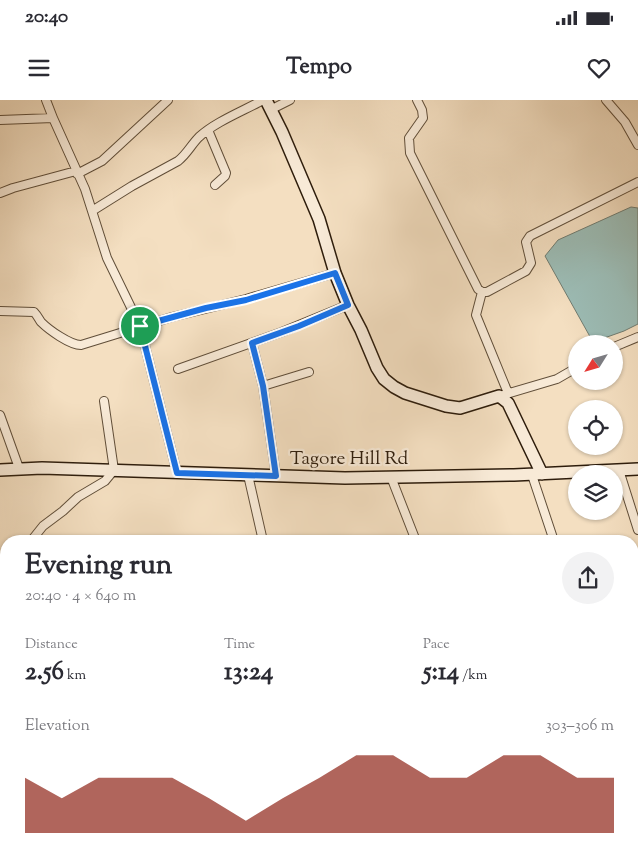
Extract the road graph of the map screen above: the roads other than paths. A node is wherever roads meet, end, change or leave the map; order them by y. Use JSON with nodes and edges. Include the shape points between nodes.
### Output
{"nodes":[{"id":1,"x":46,"y":100,"type":"edge"},
{"id":2,"x":168,"y":100,"type":"edge"},
{"id":3,"x":290,"y":100,"type":"edge"},
{"id":4,"x":417,"y":100,"type":"edge"},
{"id":5,"x":617,"y":100,"type":"edge"},
{"id":6,"x":607,"y":102,"type":"edge"},
{"id":7,"x":267,"y":103,"type":"edge"},
{"id":8,"x":53,"y":118,"type":"junction"},
{"id":9,"x":0,"y":120,"type":"edge"},
{"id":10,"x":208,"y":130,"type":"junction"},
{"id":11,"x":638,"y":145,"type":"edge"},
{"id":12,"x":77,"y":173,"type":"junction"},
{"id":13,"x":638,"y":182,"type":"edge"},
{"id":14,"x":215,"y":185,"type":"dead end"},
{"id":15,"x":0,"y":193,"type":"edge"},
{"id":16,"x":92,"y":211,"type":"junction"},
{"id":17,"x":335,"y":273,"type":"junction"},
{"id":18,"x":482,"y":292,"type":"junction"},
{"id":19,"x":348,"y":305,"type":"junction"},
{"id":20,"x":0,"y":311,"type":"edge"},
{"id":21,"x":140,"y":326,"type":"junction"},
{"id":22,"x":638,"y":336,"type":"edge"},
{"id":23,"x":252,"y":343,"type":"junction"},
{"id":24,"x":623,"y":343,"type":"edge"},
{"id":25,"x":178,"y":369,"type":"dead end"},
{"id":26,"x":309,"y":372,"type":"dead end"},
{"id":27,"x":568,"y":373,"type":"edge"},
{"id":28,"x":263,"y":386,"type":"junction"},
{"id":29,"x":503,"y":395,"type":"junction"},
{"id":30,"x":104,"y":401,"type":"dead end"},
{"id":31,"x":0,"y":415,"type":"edge"},
{"id":32,"x":19,"y":468,"type":"junction"},
{"id":33,"x":638,"y":469,"type":"edge"},
{"id":34,"x":0,"y":470,"type":"edge"},
{"id":35,"x":114,"y":470,"type":"junction"},
{"id":36,"x":623,"y":470,"type":"edge"},
{"id":37,"x":568,"y":472,"type":"edge"},
{"id":38,"x":177,"y":473,"type":"junction"},
{"id":39,"x":537,"y":474,"type":"junction"},
{"id":40,"x":248,"y":475,"type":"junction"},
{"id":41,"x":276,"y":476,"type":"junction"},
{"id":42,"x":391,"y":477,"type":"junction"},
{"id":43,"x":623,"y":483,"type":"edge"},
{"id":44,"x":638,"y":530,"type":"edge"},
{"id":45,"x":36,"y":535,"type":"edge"},
{"id":46,"x":262,"y":535,"type":"edge"},
{"id":47,"x":414,"y":535,"type":"edge"},
{"id":48,"x":552,"y":535,"type":"edge"}],
"edges":[{"from":1,"to":8,"type":"street"},
{"from":2,"to":12,"type":"street","via":[[102,160]]},
{"from":3,"to":7,"type":"street"},
{"from":4,"to":18,"type":"street","via":[[423,118],[409,138],[410,153]]},
{"from":5,"to":6,"type":"street"},
{"from":6,"to":11,"type":"street","via":[[626,122]]},
{"from":7,"to":10,"type":"street"},
{"from":7,"to":17,"type":"main road","via":[[319,219]]},
{"from":8,"to":9,"type":"street"},
{"from":8,"to":12,"type":"street"},
{"from":10,"to":14,"type":"street","via":[[226,173]]},
{"from":10,"to":16,"type":"street","via":[[178,161]]},
{"from":12,"to":15,"type":"street"},
{"from":12,"to":16,"type":"street"},
{"from":13,"to":18,"type":"street","via":[[535,232],[526,242],[530,267]]},
{"from":16,"to":21,"type":"street","via":[[106,258]]},
{"from":17,"to":19,"type":"main road"},
{"from":17,"to":21,"type":"street","via":[[246,300]]},
{"from":18,"to":29,"type":"street","via":[[476,315]]},
{"from":19,"to":23,"type":"street"},
{"from":19,"to":29,"type":"main road","via":[[377,368],[394,388],[460,408]]},
{"from":20,"to":21,"type":"street","via":[[34,312],[44,325],[75,345],[84,345]]},
{"from":21,"to":38,"type":"street"},
{"from":22,"to":24,"type":"street"},
{"from":23,"to":25,"type":"street"},
{"from":23,"to":28,"type":"street"},
{"from":26,"to":28,"type":"street"},
{"from":27,"to":29,"type":"street"},
{"from":28,"to":41,"type":"street"},
{"from":29,"to":39,"type":"main road"},
{"from":30,"to":35,"type":"street"},
{"from":31,"to":32,"type":"street"},
{"from":32,"to":34,"type":"main road","name":"Tagore Hill Rd"},
{"from":32,"to":35,"type":"main road","name":"Tagore Hill Rd"},
{"from":33,"to":36,"type":"main road","name":"Tagore Hill Rd"},
{"from":35,"to":38,"type":"main road","name":"Tagore Hill Rd"},
{"from":35,"to":45,"type":"street","via":[[105,481],[78,497]]},
{"from":37,"to":39,"type":"main road","name":"Tagore Hill Rd"},
{"from":38,"to":40,"type":"main road","name":"Tagore Hill Rd"},
{"from":39,"to":42,"type":"main road","name":"Tagore Hill Rd"},
{"from":39,"to":48,"type":"street"},
{"from":40,"to":41,"type":"main road","name":"Tagore Hill Rd"},
{"from":40,"to":46,"type":"street"},
{"from":41,"to":42,"type":"main road","name":"Tagore Hill Rd"},
{"from":42,"to":47,"type":"street"},
{"from":43,"to":44,"type":"street"}]}
